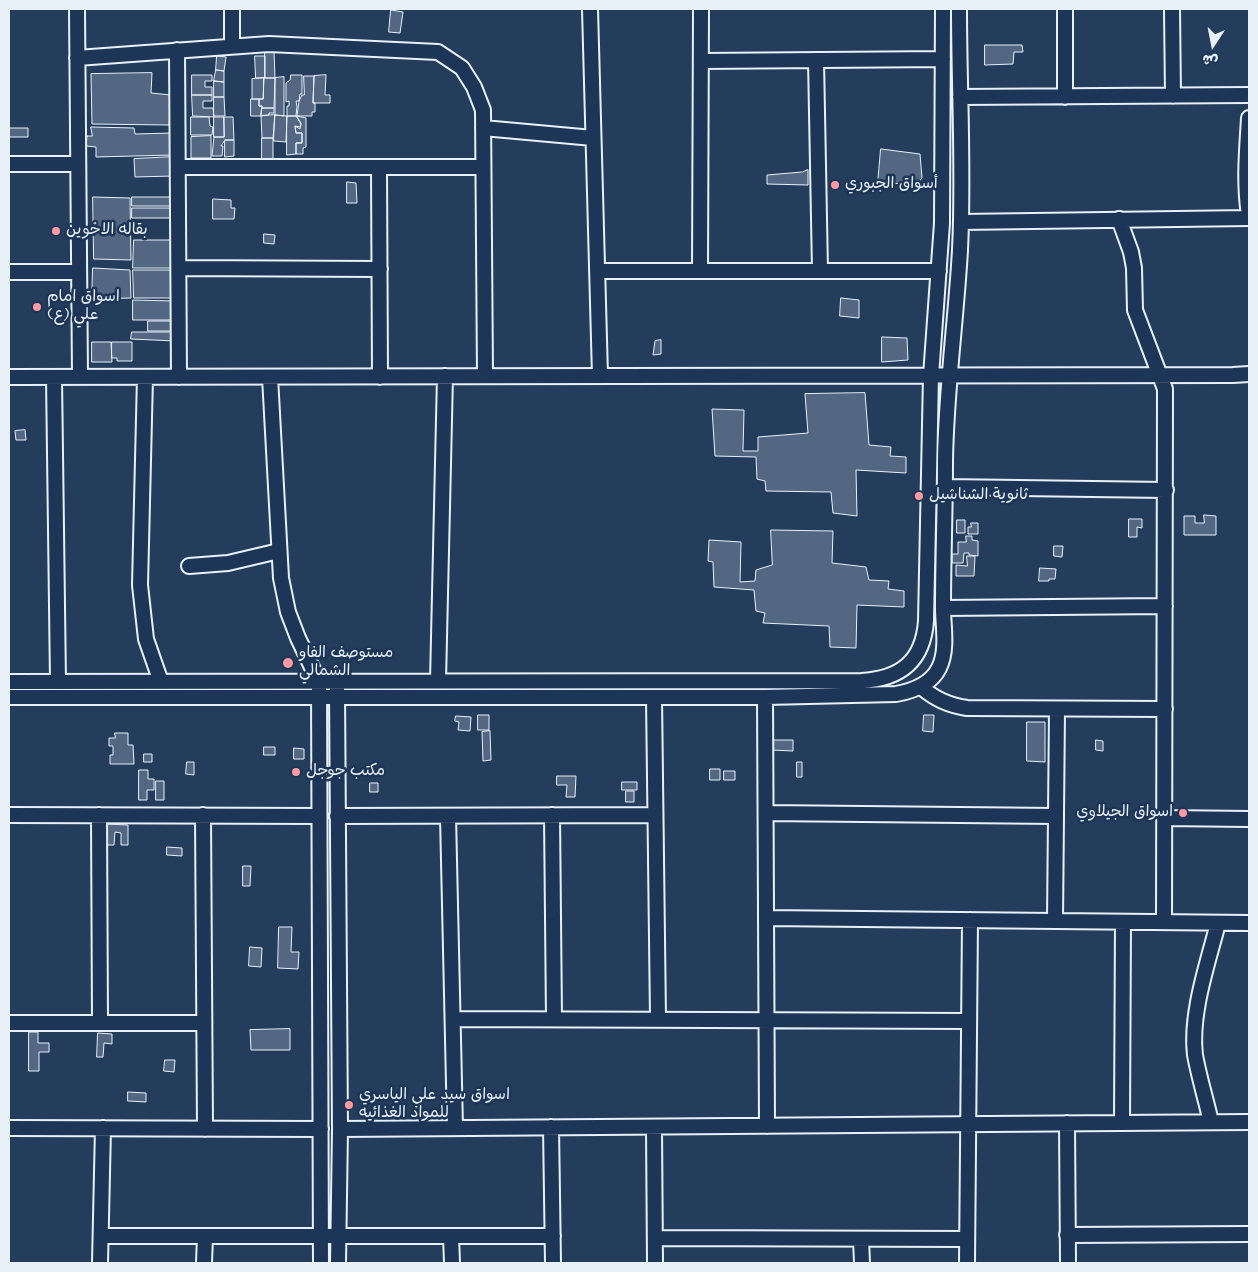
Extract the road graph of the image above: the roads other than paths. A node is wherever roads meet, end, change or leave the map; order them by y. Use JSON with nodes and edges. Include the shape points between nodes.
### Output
{"nodes":[{"id":1,"x":77,"y":9,"type":"edge"},
{"id":2,"x":232,"y":9,"type":"edge"},
{"id":3,"x":590,"y":9,"type":"edge"},
{"id":4,"x":701,"y":9,"type":"edge"},
{"id":5,"x":943,"y":9,"type":"edge"},
{"id":6,"x":959,"y":9,"type":"edge"},
{"id":7,"x":1065,"y":9,"type":"edge"},
{"id":8,"x":1172,"y":9,"type":"edge"},
{"id":9,"x":232,"y":46,"type":"junction"},
{"id":10,"x":177,"y":50,"type":"junction"},
{"id":11,"x":78,"y":58,"type":"junction"},
{"id":12,"x":816,"y":60,"type":"junction"},
{"id":13,"x":943,"y":60,"type":"junction"},
{"id":14,"x":701,"y":61,"type":"junction"},
{"id":15,"x":1173,"y":96,"type":"junction"},
{"id":16,"x":1249,"y":96,"type":"edge"},
{"id":17,"x":960,"y":97,"type":"junction"},
{"id":18,"x":1065,"y":97,"type":"junction"},
{"id":19,"x":1249,"y":118,"type":"edge"},
{"id":20,"x":483,"y":128,"type":"junction"},
{"id":21,"x":594,"y":138,"type":"junction"},
{"id":22,"x":9,"y":164,"type":"edge"},
{"id":23,"x":78,"y":164,"type":"junction"},
{"id":24,"x":483,"y":166,"type":"junction"},
{"id":25,"x":178,"y":167,"type":"junction"},
{"id":26,"x":379,"y":167,"type":"junction"},
{"id":27,"x":1249,"y":216,"type":"edge"},
{"id":28,"x":1119,"y":219,"type":"junction"},
{"id":29,"x":961,"y":222,"type":"junction"},
{"id":30,"x":178,"y":268,"type":"junction"},
{"id":31,"x":380,"y":269,"type":"junction"},
{"id":32,"x":597,"y":271,"type":"junction"},
{"id":33,"x":700,"y":271,"type":"junction"},
{"id":34,"x":820,"y":271,"type":"junction"},
{"id":35,"x":939,"y":271,"type":"junction"},
{"id":36,"x":9,"y":272,"type":"edge"},
{"id":37,"x":79,"y":272,"type":"junction"},
{"id":38,"x":1249,"y":374,"type":"edge"},
{"id":39,"x":1160,"y":375,"type":"junction"},
{"id":40,"x":380,"y":376,"type":"junction"},
{"id":41,"x":445,"y":376,"type":"junction"},
{"id":42,"x":484,"y":376,"type":"junction"},
{"id":43,"x":600,"y":376,"type":"junction"},
{"id":44,"x":931,"y":376,"type":"junction"},
{"id":45,"x":949,"y":376,"type":"junction"},
{"id":46,"x":9,"y":377,"type":"edge"},
{"id":47,"x":54,"y":377,"type":"junction"},
{"id":48,"x":80,"y":377,"type":"junction"},
{"id":49,"x":145,"y":377,"type":"junction"},
{"id":50,"x":179,"y":377,"type":"junction"},
{"id":51,"x":270,"y":377,"type":"junction"},
{"id":52,"x":945,"y":487,"type":"junction"},
{"id":53,"x":1166,"y":490,"type":"junction"},
{"id":54,"x":280,"y":551,"type":"junction"},
{"id":55,"x":189,"y":566,"type":"dead end"},
{"id":56,"x":1165,"y":606,"type":"junction"},
{"id":57,"x":943,"y":608,"type":"junction"},
{"id":58,"x":438,"y":681,"type":"junction"},
{"id":59,"x":9,"y":682,"type":"edge"},
{"id":60,"x":58,"y":682,"type":"junction"},
{"id":61,"x":161,"y":682,"type":"junction"},
{"id":62,"x":337,"y":682,"type":"junction"},
{"id":63,"x":921,"y":686,"type":"junction"},
{"id":64,"x":318,"y":689,"type":"junction"},
{"id":65,"x":337,"y":696,"type":"junction"},
{"id":66,"x":9,"y":697,"type":"edge"},
{"id":67,"x":654,"y":697,"type":"junction"},
{"id":68,"x":765,"y":697,"type":"junction"},
{"id":69,"x":1057,"y":709,"type":"junction"},
{"id":70,"x":1165,"y":709,"type":"junction"},
{"id":71,"x":766,"y":813,"type":"junction"},
{"id":72,"x":9,"y":815,"type":"edge"},
{"id":73,"x":99,"y":815,"type":"junction"},
{"id":74,"x":203,"y":815,"type":"junction"},
{"id":75,"x":655,"y":815,"type":"junction"},
{"id":76,"x":319,"y":816,"type":"junction"},
{"id":77,"x":338,"y":816,"type":"junction"},
{"id":78,"x":448,"y":816,"type":"junction"},
{"id":79,"x":552,"y":816,"type":"junction"},
{"id":80,"x":1056,"y":816,"type":"junction"},
{"id":81,"x":1164,"y":818,"type":"junction"},
{"id":82,"x":1249,"y":819,"type":"edge"},
{"id":83,"x":766,"y":918,"type":"junction"},
{"id":84,"x":970,"y":920,"type":"junction"},
{"id":85,"x":1055,"y":921,"type":"junction"},
{"id":86,"x":1123,"y":922,"type":"junction"},
{"id":87,"x":1164,"y":922,"type":"junction"},
{"id":88,"x":1218,"y":923,"type":"junction"},
{"id":89,"x":1249,"y":923,"type":"edge"},
{"id":90,"x":453,"y":1019,"type":"junction"},
{"id":91,"x":554,"y":1019,"type":"junction"},
{"id":92,"x":658,"y":1019,"type":"junction"},
{"id":93,"x":767,"y":1019,"type":"junction"},
{"id":94,"x":969,"y":1021,"type":"junction"},
{"id":95,"x":9,"y":1023,"type":"edge"},
{"id":96,"x":100,"y":1023,"type":"junction"},
{"id":97,"x":204,"y":1023,"type":"junction"},
{"id":98,"x":1211,"y":1122,"type":"junction"},
{"id":99,"x":1249,"y":1122,"type":"edge"},
{"id":100,"x":1066,"y":1123,"type":"junction"},
{"id":101,"x":1122,"y":1123,"type":"junction"},
{"id":102,"x":967,"y":1124,"type":"junction"},
{"id":103,"x":767,"y":1126,"type":"junction"},
{"id":104,"x":551,"y":1127,"type":"junction"},
{"id":105,"x":654,"y":1127,"type":"junction"},
{"id":106,"x":9,"y":1128,"type":"edge"},
{"id":107,"x":103,"y":1128,"type":"junction"},
{"id":108,"x":455,"y":1128,"type":"junction"},
{"id":109,"x":205,"y":1129,"type":"junction"},
{"id":110,"x":321,"y":1129,"type":"junction"},
{"id":111,"x":340,"y":1129,"type":"junction"},
{"id":112,"x":1249,"y":1234,"type":"edge"},
{"id":113,"x":1067,"y":1235,"type":"junction"},
{"id":114,"x":101,"y":1236,"type":"junction"},
{"id":115,"x":205,"y":1236,"type":"junction"},
{"id":116,"x":321,"y":1236,"type":"junction"},
{"id":117,"x":339,"y":1236,"type":"junction"},
{"id":118,"x":451,"y":1236,"type":"junction"},
{"id":119,"x":553,"y":1236,"type":"junction"},
{"id":120,"x":655,"y":1238,"type":"junction"},
{"id":121,"x":861,"y":1239,"type":"junction"},
{"id":122,"x":966,"y":1239,"type":"junction"},
{"id":123,"x":100,"y":1263,"type":"edge"},
{"id":124,"x":204,"y":1263,"type":"edge"},
{"id":125,"x":321,"y":1263,"type":"edge"},
{"id":126,"x":338,"y":1263,"type":"edge"},
{"id":127,"x":452,"y":1263,"type":"edge"},
{"id":128,"x":553,"y":1263,"type":"edge"},
{"id":129,"x":655,"y":1263,"type":"edge"},
{"id":130,"x":862,"y":1263,"type":"edge"},
{"id":131,"x":967,"y":1263,"type":"edge"},
{"id":132,"x":1068,"y":1263,"type":"edge"}],
"edges":[{"from":1,"to":11,"type":"street"},
{"from":2,"to":9,"type":"street"},
{"from":3,"to":21,"type":"street"},
{"from":4,"to":14,"type":"street"},
{"from":5,"to":13,"type":"street"},
{"from":6,"to":17,"type":"street"},
{"from":7,"to":18,"type":"street"},
{"from":8,"to":15,"type":"street"},
{"from":9,"to":10,"type":"street"},
{"from":9,"to":20,"type":"street","via":[[269,44],[438,52],[462,68],[474,87],[483,110]]},
{"from":10,"to":11,"type":"street"},
{"from":10,"to":25,"type":"street"},
{"from":11,"to":23,"type":"street"},
{"from":12,"to":13,"type":"street"},
{"from":12,"to":14,"type":"street"},
{"from":12,"to":34,"type":"street"},
{"from":13,"to":35,"type":"street"},
{"from":14,"to":33,"type":"street"},
{"from":15,"to":16,"type":"street"},
{"from":15,"to":18,"type":"street"},
{"from":17,"to":18,"type":"street"},
{"from":17,"to":29,"type":"street"},
{"from":19,"to":27,"type":"street","via":[[1245,168]]},
{"from":20,"to":21,"type":"street"},
{"from":20,"to":24,"type":"street"},
{"from":21,"to":32,"type":"street"},
{"from":22,"to":23,"type":"street"},
{"from":23,"to":37,"type":"street"},
{"from":24,"to":26,"type":"street"},
{"from":24,"to":42,"type":"street"},
{"from":25,"to":26,"type":"street"},
{"from":25,"to":30,"type":"street"},
{"from":26,"to":31,"type":"street"},
{"from":27,"to":28,"type":"street"},
{"from":28,"to":29,"type":"street"},
{"from":28,"to":39,"type":"street","via":[[1134,268],[1135,310]]},
{"from":29,"to":45,"type":"street"},
{"from":30,"to":31,"type":"street"},
{"from":30,"to":50,"type":"street"},
{"from":31,"to":40,"type":"street"},
{"from":32,"to":33,"type":"street"},
{"from":32,"to":43,"type":"street"},
{"from":33,"to":34,"type":"street"},
{"from":34,"to":35,"type":"street"},
{"from":35,"to":44,"type":"street"},
{"from":36,"to":37,"type":"street"},
{"from":37,"to":48,"type":"street"},
{"from":38,"to":39,"type":"street"},
{"from":39,"to":45,"type":"street"},
{"from":39,"to":53,"type":"street","via":[[1165,389]]},
{"from":40,"to":41,"type":"street"},
{"from":40,"to":51,"type":"street"},
{"from":41,"to":42,"type":"street"},
{"from":41,"to":58,"type":"street"},
{"from":42,"to":43,"type":"street"},
{"from":43,"to":44,"type":"street"},
{"from":44,"to":45,"type":"street"},
{"from":44,"to":58,"type":"street","via":[[925,635],[913,661],[902,670],[889,677],[860,681]]},
{"from":45,"to":52,"type":"street"},
{"from":46,"to":47,"type":"street"},
{"from":47,"to":48,"type":"street"},
{"from":47,"to":60,"type":"street"},
{"from":48,"to":49,"type":"street"},
{"from":49,"to":50,"type":"street"},
{"from":49,"to":61,"type":"street","via":[[140,585],[146,639]]},
{"from":50,"to":51,"type":"street"},
{"from":51,"to":54,"type":"street"},
{"from":52,"to":53,"type":"street"},
{"from":52,"to":57,"type":"street"},
{"from":53,"to":56,"type":"street"},
{"from":54,"to":55,"type":"street","via":[[228,563]]},
{"from":54,"to":64,"type":"street","via":[[281,578],[288,612]]},
{"from":56,"to":57,"type":"street"},
{"from":56,"to":70,"type":"street"},
{"from":57,"to":63,"type":"street","via":[[944,642],[940,667]]},
{"from":58,"to":62,"type":"street"},
{"from":59,"to":60,"type":"street"},
{"from":60,"to":61,"type":"street"},
{"from":61,"to":64,"type":"street"},
{"from":62,"to":64,"type":"street"},
{"from":62,"to":65,"type":"street"},
{"from":63,"to":68,"type":"street","via":[[896,694]]},
{"from":63,"to":69,"type":"street","via":[[942,702],[954,706]]},
{"from":64,"to":65,"type":"street"},
{"from":64,"to":66,"type":"street"},
{"from":64,"to":76,"type":"street"},
{"from":65,"to":67,"type":"street"},
{"from":65,"to":77,"type":"street"},
{"from":67,"to":68,"type":"street"},
{"from":67,"to":75,"type":"street"},
{"from":68,"to":71,"type":"street"},
{"from":69,"to":70,"type":"street"},
{"from":69,"to":80,"type":"street"},
{"from":70,"to":81,"type":"street"},
{"from":71,"to":80,"type":"street"},
{"from":71,"to":83,"type":"street"},
{"from":72,"to":73,"type":"street"},
{"from":73,"to":74,"type":"street"},
{"from":73,"to":96,"type":"street"},
{"from":74,"to":76,"type":"street"},
{"from":74,"to":97,"type":"street"},
{"from":75,"to":79,"type":"street"},
{"from":75,"to":92,"type":"street"},
{"from":76,"to":110,"type":"street"},
{"from":77,"to":78,"type":"street"},
{"from":77,"to":111,"type":"street"},
{"from":78,"to":79,"type":"street"},
{"from":78,"to":90,"type":"street"},
{"from":79,"to":91,"type":"street"},
{"from":80,"to":85,"type":"street"},
{"from":81,"to":82,"type":"street"},
{"from":81,"to":87,"type":"street"},
{"from":83,"to":84,"type":"street"},
{"from":83,"to":93,"type":"street"},
{"from":84,"to":85,"type":"street"},
{"from":84,"to":94,"type":"street"},
{"from":85,"to":86,"type":"street"},
{"from":86,"to":87,"type":"street"},
{"from":86,"to":101,"type":"street"},
{"from":87,"to":88,"type":"street"},
{"from":88,"to":89,"type":"street"},
{"from":88,"to":98,"type":"street","via":[[1195,1020],[1195,1054]]},
{"from":90,"to":91,"type":"street"},
{"from":90,"to":108,"type":"street"},
{"from":91,"to":92,"type":"street"},
{"from":92,"to":93,"type":"street"},
{"from":93,"to":94,"type":"street"},
{"from":93,"to":103,"type":"street"},
{"from":94,"to":102,"type":"street"},
{"from":95,"to":96,"type":"street"},
{"from":96,"to":97,"type":"street"},
{"from":97,"to":109,"type":"street"},
{"from":98,"to":99,"type":"street"},
{"from":98,"to":101,"type":"street"},
{"from":100,"to":101,"type":"street"},
{"from":100,"to":102,"type":"street"},
{"from":100,"to":113,"type":"street"},
{"from":102,"to":103,"type":"street"},
{"from":102,"to":122,"type":"street"},
{"from":103,"to":105,"type":"street"},
{"from":104,"to":105,"type":"street"},
{"from":104,"to":108,"type":"street"},
{"from":104,"to":119,"type":"street"},
{"from":105,"to":120,"type":"street"},
{"from":106,"to":107,"type":"street"},
{"from":107,"to":109,"type":"street"},
{"from":107,"to":114,"type":"street"},
{"from":108,"to":111,"type":"street"},
{"from":109,"to":110,"type":"street"},
{"from":110,"to":116,"type":"street"},
{"from":111,"to":117,"type":"street"},
{"from":112,"to":113,"type":"street"},
{"from":113,"to":132,"type":"street"},
{"from":114,"to":115,"type":"street"},
{"from":114,"to":123,"type":"street"},
{"from":115,"to":116,"type":"street"},
{"from":115,"to":124,"type":"street"},
{"from":116,"to":117,"type":"street"},
{"from":116,"to":125,"type":"street"},
{"from":117,"to":118,"type":"street"},
{"from":117,"to":126,"type":"street"},
{"from":118,"to":119,"type":"street"},
{"from":118,"to":127,"type":"street"},
{"from":119,"to":128,"type":"street"},
{"from":120,"to":121,"type":"street"},
{"from":120,"to":129,"type":"street"},
{"from":121,"to":122,"type":"street"},
{"from":121,"to":130,"type":"street"},
{"from":122,"to":131,"type":"street"}]}
